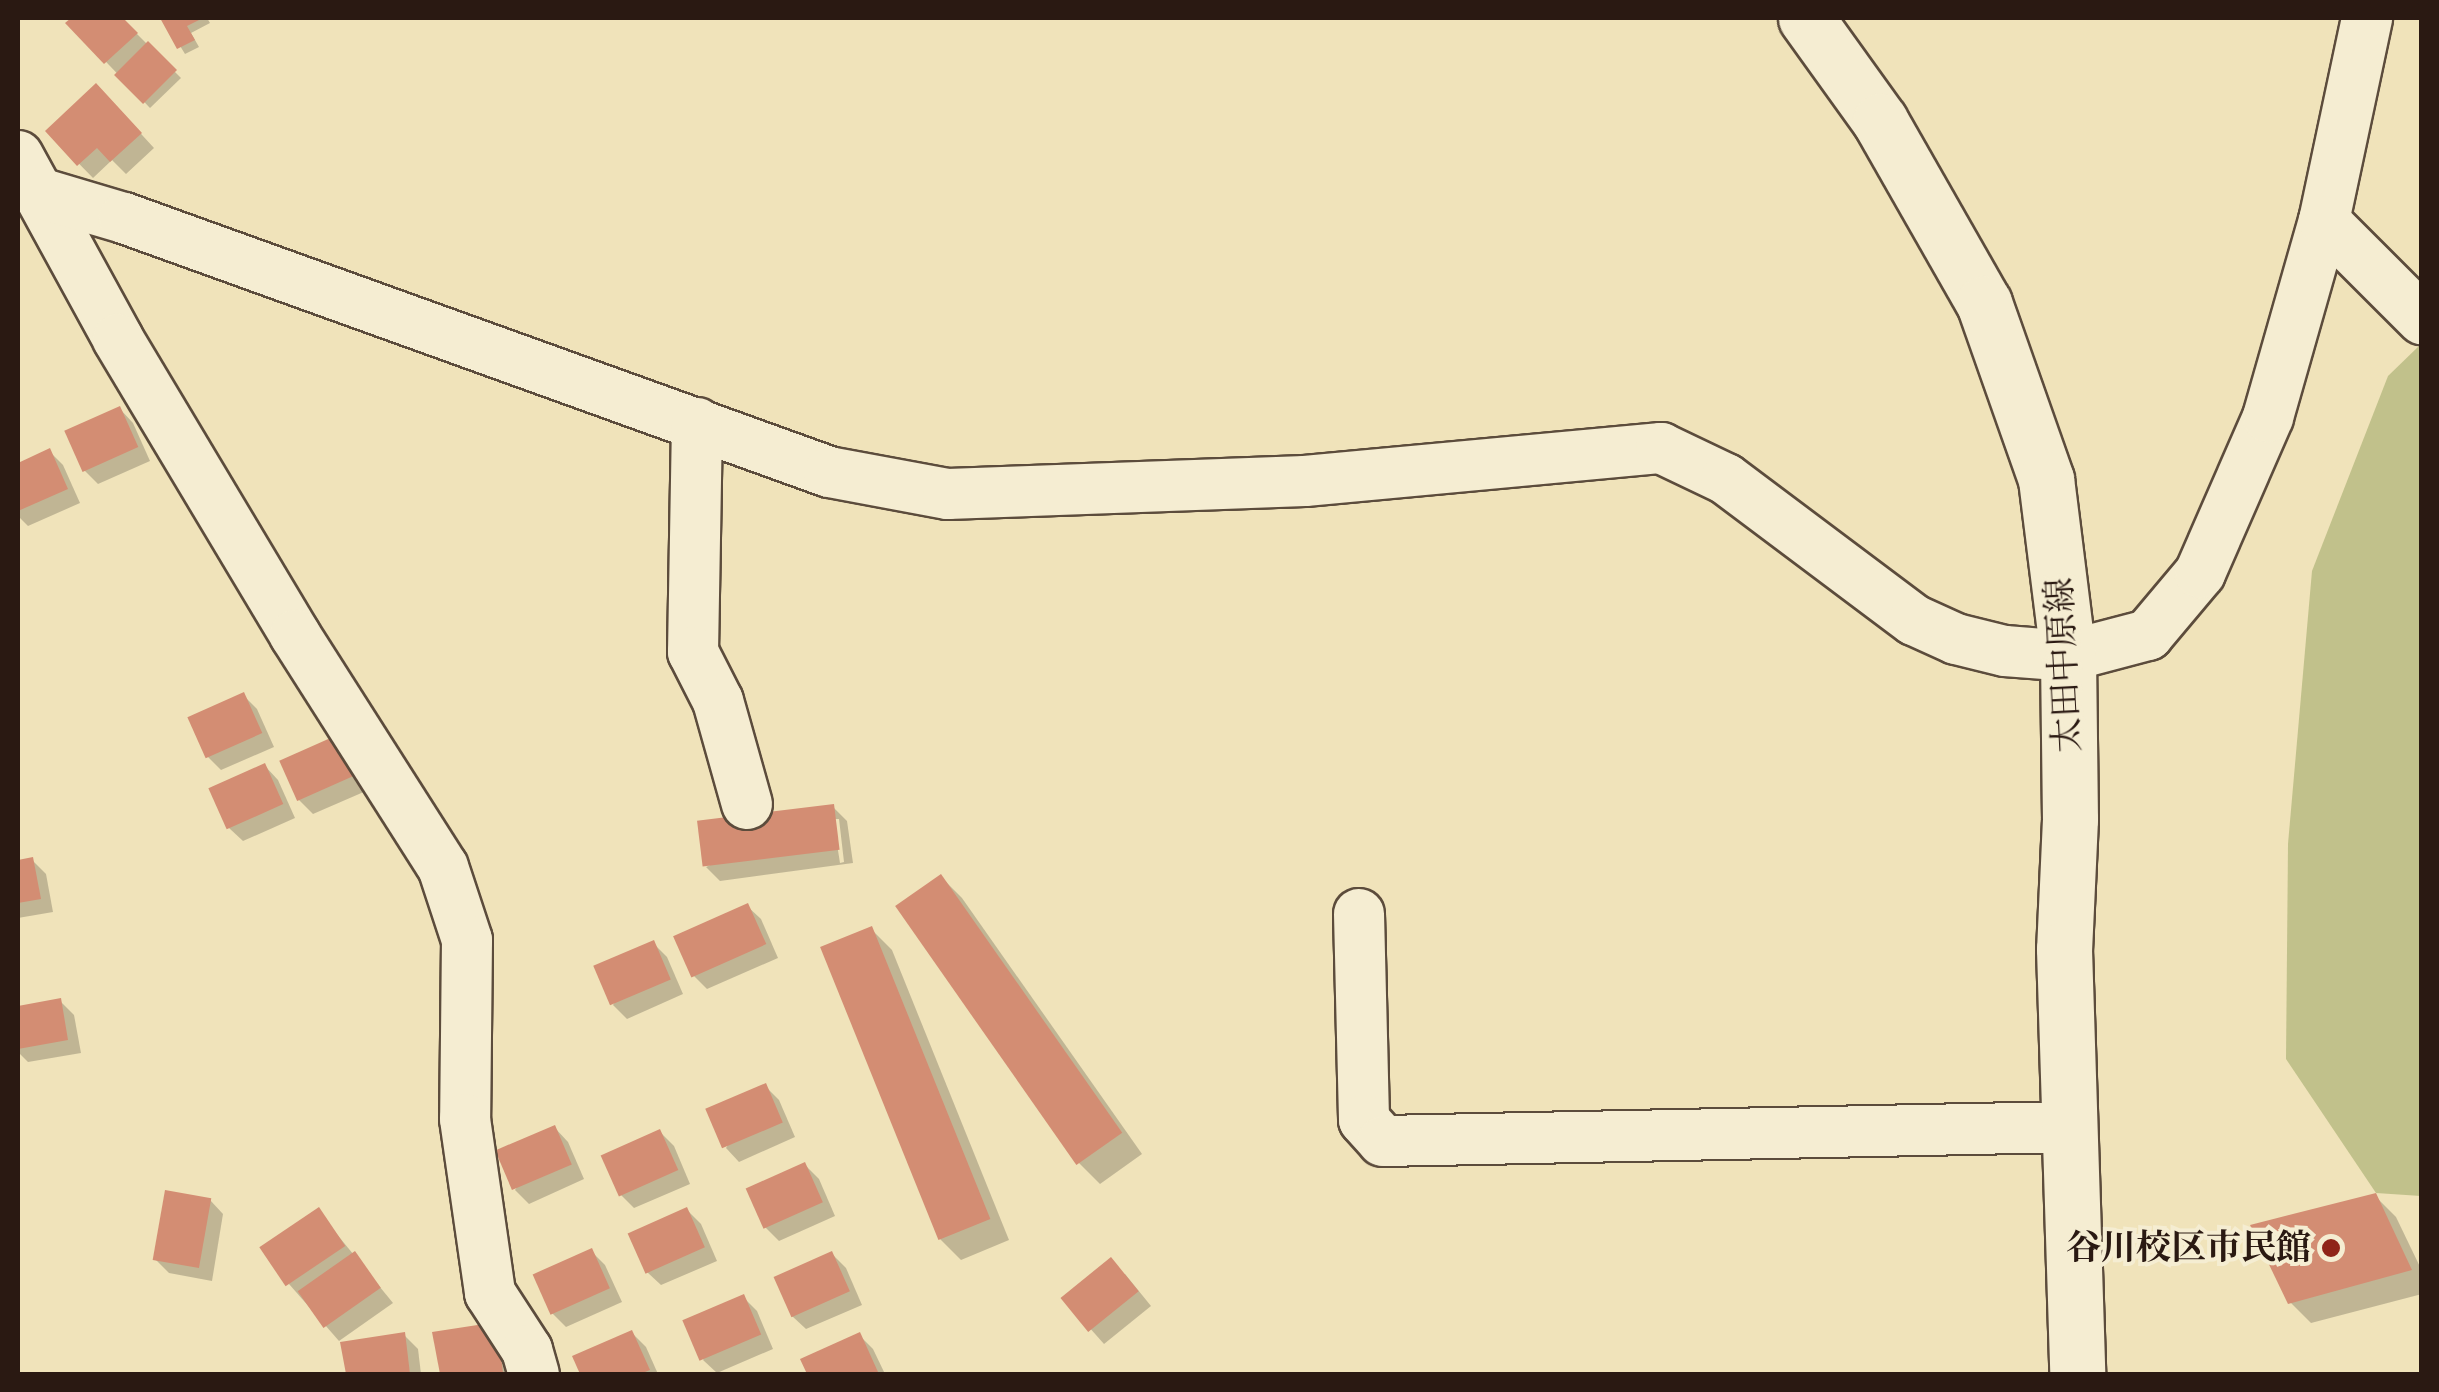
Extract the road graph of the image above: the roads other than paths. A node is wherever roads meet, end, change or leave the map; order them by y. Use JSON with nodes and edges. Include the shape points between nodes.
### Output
{"nodes":[{"id":1,"x":1806,"y":18,"type":"edge"},
{"id":2,"x":2367,"y":18,"type":"edge"},
{"id":3,"x":27,"y":174,"type":"edge"},
{"id":4,"x":2324,"y":221,"type":"junction"},
{"id":5,"x":2422,"y":320,"type":"edge"},
{"id":6,"x":697,"y":423,"type":"junction"},
{"id":7,"x":2068,"y":656,"type":"junction"},
{"id":8,"x":747,"y":804,"type":"dead end"},
{"id":9,"x":1359,"y":914,"type":"dead end"},
{"id":10,"x":2069,"y":1128,"type":"junction"},
{"id":11,"x":534,"y":1374,"type":"edge"},
{"id":12,"x":2077,"y":1374,"type":"edge"}],
"edges":[{"from":1,"to":7,"type":"main road","name":"太田中原線","via":[[1880,120],[1984,304],[2046,479]]},
{"from":2,"to":4,"type":"street"},
{"from":3,"to":6,"type":"street","via":[[124,218]]},
{"from":3,"to":11,"type":"street","via":[[296,634],[443,866],[468,940],[464,1119],[490,1292],[527,1350]]},
{"from":4,"to":5,"type":"street"},
{"from":4,"to":7,"type":"street","via":[[2268,418],[2200,573],[2148,635]]},
{"from":6,"to":7,"type":"street","via":[[829,472],[948,494],[1305,481],[1661,448],[1726,479],[1914,620],[2005,650]]},
{"from":6,"to":8,"type":"street","via":[[693,652],[718,701]]},
{"from":7,"to":10,"type":"main road","name":"太田中原線"},
{"from":9,"to":10,"type":"street","via":[[1364,1120],[1383,1141]]},
{"from":10,"to":12,"type":"main road","name":"太田中原線"}]}
